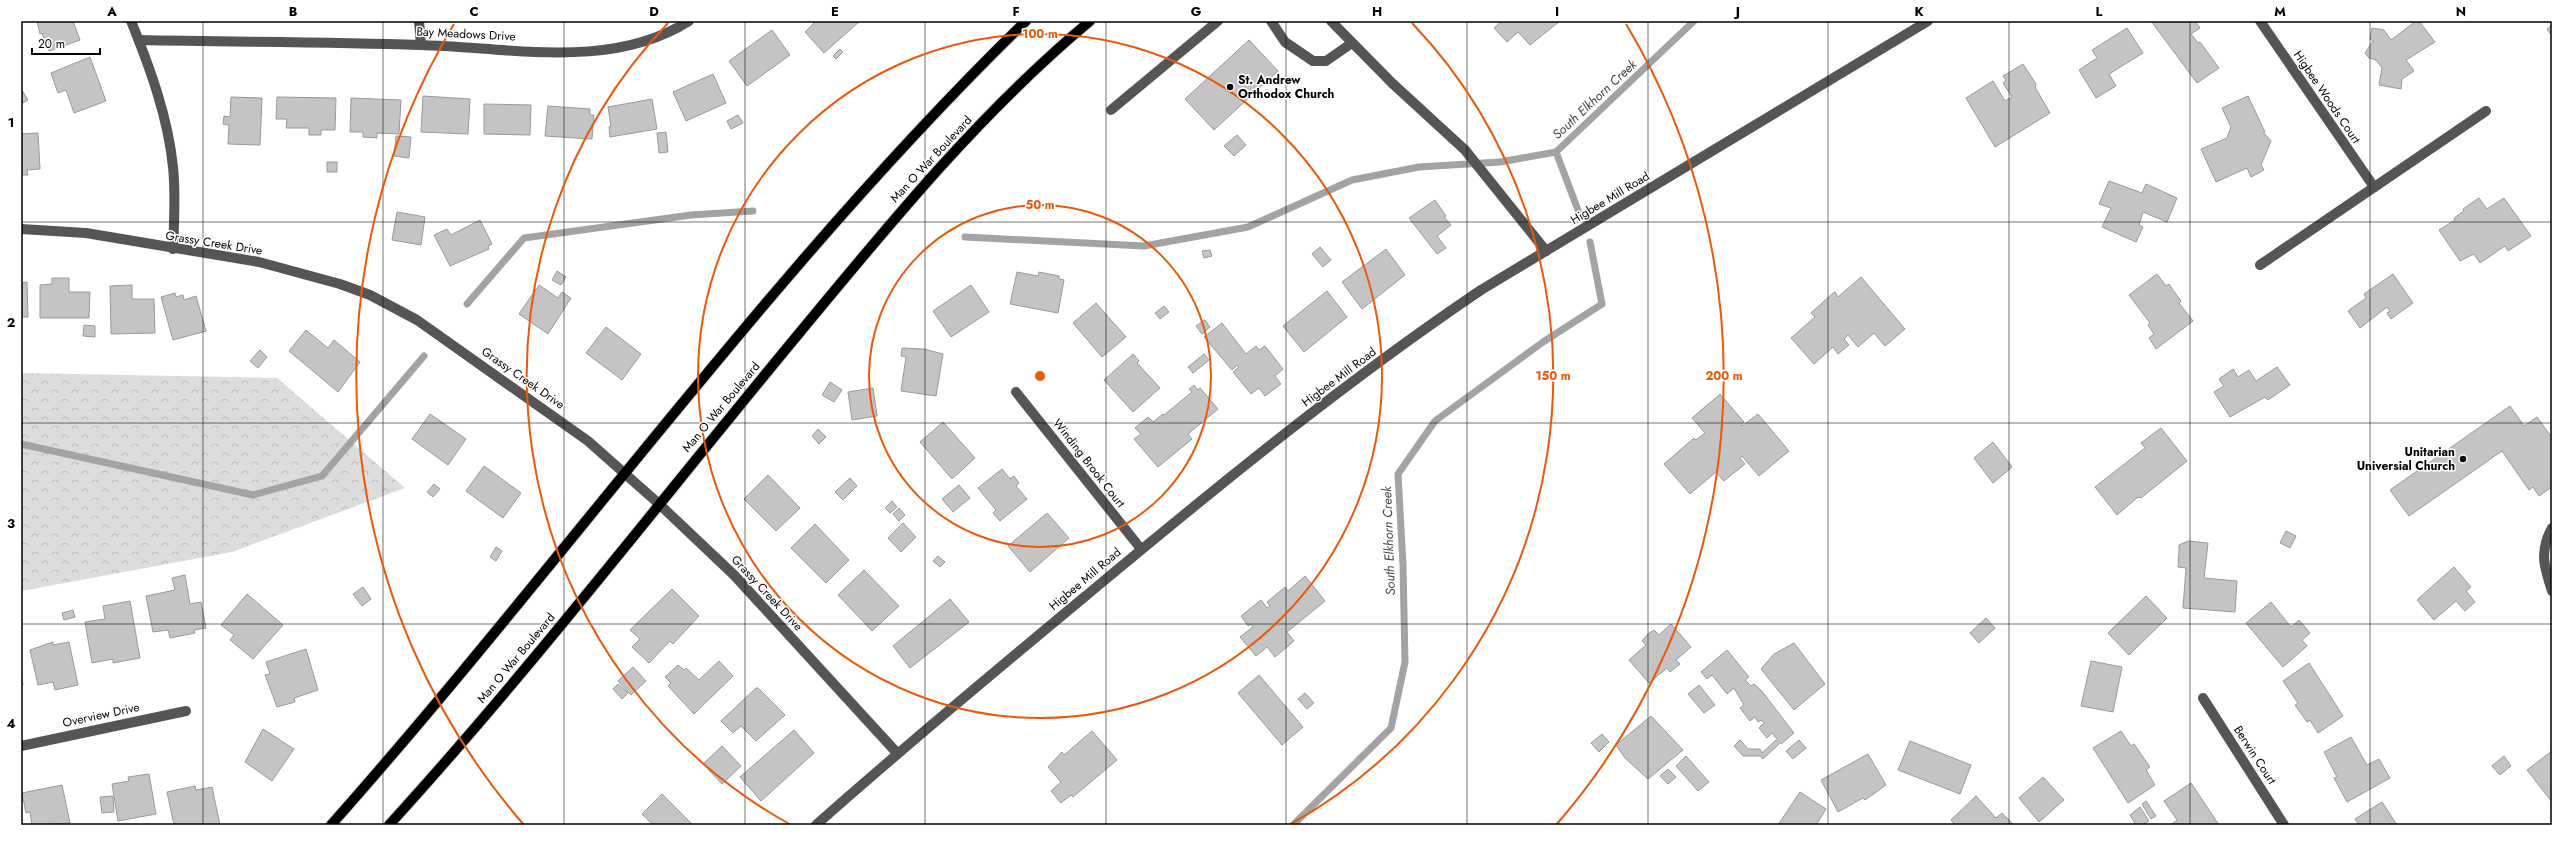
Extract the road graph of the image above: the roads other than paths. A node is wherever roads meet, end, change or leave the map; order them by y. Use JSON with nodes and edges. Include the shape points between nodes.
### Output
{"nodes":[{"id":1,"x":131,"y":21,"type":"edge"},
{"id":2,"x":419,"y":21,"type":"edge"},
{"id":3,"x":689,"y":21,"type":"edge"},
{"id":4,"x":1026,"y":21,"type":"edge"},
{"id":5,"x":1090,"y":21,"type":"edge"},
{"id":6,"x":1218,"y":21,"type":"edge"},
{"id":7,"x":1271,"y":21,"type":"edge"},
{"id":8,"x":1331,"y":21,"type":"edge"},
{"id":9,"x":1928,"y":21,"type":"edge"},
{"id":10,"x":2260,"y":21,"type":"edge"},
{"id":11,"x":139,"y":40,"type":"junction"},
{"id":12,"x":1352,"y":43,"type":"junction"},
{"id":13,"x":421,"y":45,"type":"junction"},
{"id":14,"x":1111,"y":110,"type":"dead end"},
{"id":15,"x":2486,"y":111,"type":"dead end"},
{"id":16,"x":2374,"y":187,"type":"junction"},
{"id":17,"x":21,"y":228,"type":"edge"},
{"id":18,"x":173,"y":249,"type":"junction"},
{"id":19,"x":1546,"y":251,"type":"junction"},
{"id":20,"x":2260,"y":264,"type":"dead end"},
{"id":21,"x":1016,"y":392,"type":"dead end"},
{"id":22,"x":625,"y":474,"type":"junction"},
{"id":23,"x":658,"y":503,"type":"junction"},
{"id":24,"x":2552,"y":528,"type":"edge"},
{"id":25,"x":1141,"y":550,"type":"junction"},
{"id":26,"x":2552,"y":591,"type":"edge"},
{"id":27,"x":2203,"y":698,"type":"dead end"},
{"id":28,"x":186,"y":711,"type":"dead end"},
{"id":29,"x":21,"y":746,"type":"edge"},
{"id":30,"x":897,"y":753,"type":"junction"},
{"id":31,"x":331,"y":825,"type":"edge"},
{"id":32,"x":389,"y":825,"type":"edge"},
{"id":33,"x":816,"y":825,"type":"edge"},
{"id":34,"x":2284,"y":825,"type":"edge"}],
"edges":[{"from":1,"to":11,"type":"street"},
{"from":2,"to":13,"type":"street"},
{"from":3,"to":13,"type":"street","name":"Bay Meadows Drive","via":[[677,29],[609,50],[572,53]]},
{"from":4,"to":22,"type":"main road","via":[[908,141],[801,262]]},
{"from":5,"to":23,"type":"main road","name":"Man O War Boulevard","via":[[1029,77],[912,197]]},
{"from":6,"to":14,"type":"street"},
{"from":7,"to":12,"type":"street","via":[[1284,42],[1313,61],[1326,61]]},
{"from":8,"to":12,"type":"street"},
{"from":9,"to":19,"type":"street","name":"Higbee Mill Road"},
{"from":10,"to":16,"type":"street","name":"Higbee Woods Court"},
{"from":11,"to":13,"type":"street","name":"Bay Meadows Drive"},
{"from":11,"to":18,"type":"street","via":[[157,91],[173,166]]},
{"from":12,"to":19,"type":"street","via":[[1465,150]]},
{"from":15,"to":16,"type":"street"},
{"from":16,"to":20,"type":"street"},
{"from":17,"to":18,"type":"street","name":"Grassy Creek Drive","via":[[86,233]]},
{"from":18,"to":22,"type":"street","name":"Grassy Creek Drive","via":[[259,262],[370,295],[416,320],[533,400],[588,441]]},
{"from":19,"to":25,"type":"street","name":"Higbee Mill Road","via":[[1481,290],[1353,381]]},
{"from":21,"to":25,"type":"street","name":"Winding Brook Court"},
{"from":22,"to":23,"type":"street","name":"Grassy Creek Drive"},
{"from":22,"to":31,"type":"main road","via":[[409,737]]},
{"from":23,"to":30,"type":"street","name":"Grassy Creek Drive","via":[[734,575]]},
{"from":23,"to":32,"type":"main road","name":"Man O War Boulevard","via":[[533,657]]},
{"from":24,"to":26,"type":"street","via":[[2545,540],[2543,561]]},
{"from":25,"to":30,"type":"street","name":"Higbee Mill Road"},
{"from":27,"to":34,"type":"street","name":"Berwin Court"},
{"from":28,"to":29,"type":"street","name":"Overview Drive"},
{"from":30,"to":33,"type":"street","name":"Higbee Mill Road"}]}
